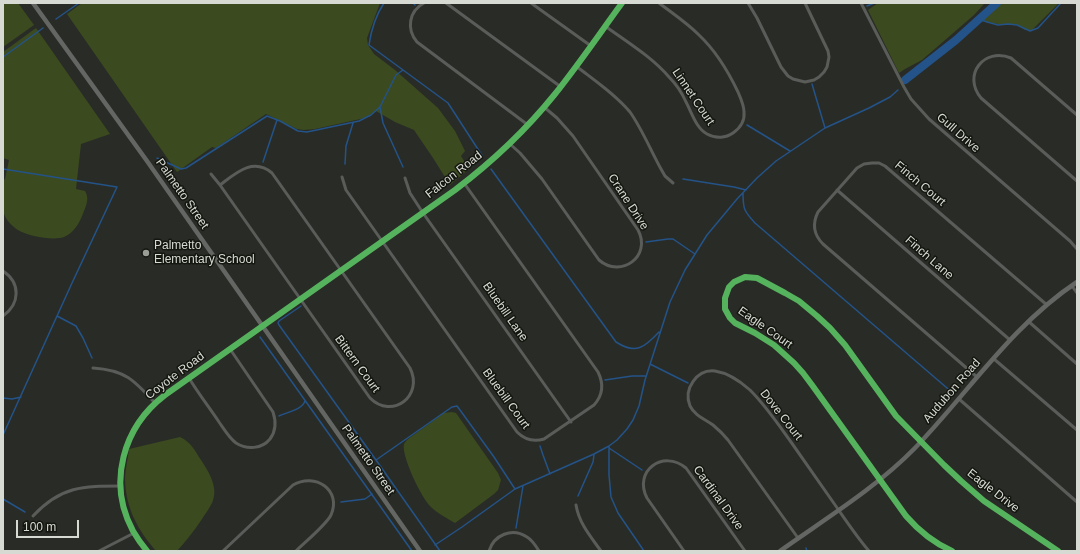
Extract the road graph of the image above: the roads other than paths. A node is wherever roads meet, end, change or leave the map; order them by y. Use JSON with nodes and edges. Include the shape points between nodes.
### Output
{"nodes":[{"id":1,"x":33,"y":3,"type":"edge"},
{"id":2,"x":424,"y":3,"type":"edge"},
{"id":3,"x":446,"y":3,"type":"edge"},
{"id":4,"x":531,"y":3,"type":"edge"},
{"id":5,"x":659,"y":3,"type":"edge"},
{"id":6,"x":748,"y":3,"type":"edge"},
{"id":7,"x":806,"y":3,"type":"edge"},
{"id":8,"x":861,"y":3,"type":"edge"},
{"id":9,"x":620,"y":4,"type":"edge"},
{"id":10,"x":605,"y":26,"type":"junction"},
{"id":11,"x":591,"y":46,"type":"junction"},
{"id":12,"x":576,"y":66,"type":"junction"},
{"id":13,"x":560,"y":87,"type":"junction"},
{"id":14,"x":544,"y":107,"type":"junction"},
{"id":15,"x":1077,"y":115,"type":"edge"},
{"id":16,"x":528,"y":125,"type":"junction"},
{"id":17,"x":510,"y":144,"type":"junction"},
{"id":18,"x":211,"y":174,"type":"dead end"},
{"id":19,"x":342,"y":177,"type":"dead end"},
{"id":20,"x":405,"y":178,"type":"dead end"},
{"id":21,"x":1077,"y":181,"type":"edge"},
{"id":22,"x":464,"y":183,"type":"junction"},
{"id":23,"x":673,"y":183,"type":"dead end"},
{"id":24,"x":220,"y":185,"type":"junction"},
{"id":25,"x":837,"y":190,"type":"junction"},
{"id":26,"x":423,"y":213,"type":"junction"},
{"id":27,"x":382,"y":242,"type":"junction"},
{"id":28,"x":1077,"y":249,"type":"edge"},
{"id":29,"x":341,"y":270,"type":"junction"},
{"id":30,"x":3,"y":271,"type":"edge"},
{"id":31,"x":1077,"y":282,"type":"edge"},
{"id":32,"x":1072,"y":286,"type":"junction"},
{"id":33,"x":1077,"y":293,"type":"edge"},
{"id":34,"x":300,"y":300,"type":"junction"},
{"id":35,"x":1046,"y":305,"type":"junction"},
{"id":36,"x":3,"y":316,"type":"edge"},
{"id":37,"x":1028,"y":321,"type":"junction"},
{"id":38,"x":262,"y":326,"type":"junction"},
{"id":39,"x":1010,"y":340,"type":"junction"},
{"id":40,"x":230,"y":349,"type":"junction"},
{"id":41,"x":994,"y":359,"type":"junction"},
{"id":42,"x":1077,"y":364,"type":"edge"},
{"id":43,"x":93,"y":368,"type":"dead end"},
{"id":44,"x":189,"y":378,"type":"junction"},
{"id":45,"x":978,"y":378,"type":"junction"},
{"id":46,"x":959,"y":399,"type":"junction"},
{"id":47,"x":155,"y":403,"type":"junction"},
{"id":48,"x":571,"y":422,"type":"junction"},
{"id":49,"x":1077,"y":430,"type":"edge"},
{"id":50,"x":920,"y":442,"type":"junction"},
{"id":51,"x":879,"y":480,"type":"junction"},
{"id":52,"x":121,"y":486,"type":"junction"},
{"id":53,"x":1077,"y":502,"type":"edge"},
{"id":54,"x":576,"y":506,"type":"dead end"},
{"id":55,"x":838,"y":510,"type":"junction"},
{"id":56,"x":33,"y":516,"type":"dead end"},
{"id":57,"x":134,"y":533,"type":"junction"},
{"id":58,"x":798,"y":538,"type":"junction"},
{"id":59,"x":100,"y":551,"type":"edge"},
{"id":60,"x":147,"y":551,"type":"edge"},
{"id":61,"x":223,"y":551,"type":"edge"},
{"id":62,"x":296,"y":551,"type":"edge"},
{"id":63,"x":420,"y":551,"type":"edge"},
{"id":64,"x":489,"y":551,"type":"edge"},
{"id":65,"x":539,"y":551,"type":"edge"},
{"id":66,"x":601,"y":551,"type":"edge"},
{"id":67,"x":684,"y":551,"type":"edge"},
{"id":68,"x":745,"y":551,"type":"edge"},
{"id":69,"x":780,"y":551,"type":"edge"},
{"id":70,"x":869,"y":551,"type":"edge"},
{"id":71,"x":952,"y":551,"type":"edge"},
{"id":72,"x":1058,"y":551,"type":"edge"}],
"edges":[{"from":1,"to":38,"type":"street","name":"Palmetto Street"},
{"from":2,"to":16,"type":"street","via":[[414,11],[410,22],[411,33],[417,42]]},
{"from":3,"to":13,"type":"street"},
{"from":4,"to":11,"type":"street"},
{"from":5,"to":10,"type":"street","name":"Linnet Court","via":[[689,26],[710,47],[739,95],[744,111],[742,122],[737,130],[727,136],[712,136],[706,133],[698,125],[670,77]]},
{"from":6,"to":7,"type":"street","via":[[784,72],[793,79],[805,82],[822,75],[829,57]]},
{"from":8,"to":28,"type":"street","name":"Gull Drive","via":[[904,87],[919,109]]},
{"from":9,"to":10,"type":"street","name":"Falcon Road"},
{"from":10,"to":11,"type":"street","name":"Falcon Road"},
{"from":11,"to":12,"type":"street","name":"Falcon Road"},
{"from":12,"to":13,"type":"street","name":"Falcon Road"},
{"from":12,"to":23,"type":"street","via":[[623,105],[636,122],[665,176]]},
{"from":13,"to":14,"type":"street","name":"Falcon Road"},
{"from":14,"to":16,"type":"street","name":"Falcon Road"},
{"from":14,"to":17,"type":"street","name":"Crane Drive","via":[[572,136],[638,230],[641,246],[635,260],[617,267],[598,260],[542,179]]},
{"from":15,"to":21,"type":"street","via":[[1011,58],[990,57],[976,70],[974,85],[981,98]]},
{"from":16,"to":17,"type":"street","name":"Falcon Road"},
{"from":17,"to":22,"type":"street","name":"Falcon Road"},
{"from":18,"to":24,"type":"street","name":"Bittern Court"},
{"from":19,"to":27,"type":"street","name":"Bluebill Court","via":[[346,190]]},
{"from":20,"to":26,"type":"street","name":"Bluebill Lane"},
{"from":22,"to":26,"type":"street","name":"Falcon Road"},
{"from":22,"to":48,"type":"street","name":"Bluebill Court","via":[[599,375],[602,389],[598,399]]},
{"from":24,"to":29,"type":"street","name":"Bittern Court","via":[[248,167],[258,166],[270,171]]},
{"from":24,"to":34,"type":"street","name":"Bittern Court"},
{"from":25,"to":35,"type":"street","name":"Finch Court","via":[[860,166],[872,162],[885,166]]},
{"from":25,"to":39,"type":"street","name":"Finch Lane"},
{"from":25,"to":45,"type":"street","name":"Finch Court","via":[[815,219],[814,226],[820,241]]},
{"from":26,"to":27,"type":"street","name":"Falcon Road"},
{"from":26,"to":48,"type":"street","name":"Bluebill Lane"},
{"from":27,"to":29,"type":"street","name":"Falcon Road"},
{"from":27,"to":48,"type":"street","name":"Bluebill Court","via":[[520,435],[530,440],[541,440]]},
{"from":29,"to":34,"type":"street","name":"Falcon Road"},
{"from":29,"to":34,"type":"street","name":"Bittern Court","via":[[412,372],[414,386],[405,401],[391,407],[373,401]]},
{"from":30,"to":36,"type":"street","via":[[12,280],[16,295],[12,306]]},
{"from":31,"to":32,"type":"street","name":"Audubon Road"},
{"from":32,"to":33,"type":"street"},
{"from":32,"to":35,"type":"street","name":"Audubon Road"},
{"from":34,"to":38,"type":"street","name":"Falcon Road"},
{"from":35,"to":37,"type":"street","name":"Audubon Road"},
{"from":37,"to":39,"type":"street","name":"Audubon Road"},
{"from":37,"to":42,"type":"street"},
{"from":38,"to":40,"type":"street","name":"Coyote Road"},
{"from":38,"to":63,"type":"street","name":"Palmetto Street"},
{"from":39,"to":41,"type":"street","name":"Audubon Road"},
{"from":40,"to":44,"type":"street","name":"Coyote Road"},
{"from":40,"to":44,"type":"street","via":[[273,412],[274,430],[267,442],[251,448],[235,442]]},
{"from":41,"to":45,"type":"street","name":"Audubon Road"},
{"from":41,"to":49,"type":"street"},
{"from":43,"to":47,"type":"street","via":[[114,371],[128,377]]},
{"from":44,"to":47,"type":"street","name":"Coyote Road"},
{"from":45,"to":46,"type":"street","name":"Audubon Road"},
{"from":46,"to":50,"type":"street","name":"Audubon Road"},
{"from":46,"to":53,"type":"street"},
{"from":47,"to":52,"type":"street","name":"Coyote Road","via":[[138,423],[127,444],[121,466]]},
{"from":50,"to":51,"type":"street","name":"Audubon Road"},
{"from":50,"to":51,"type":"street","name":"Eagle Court","via":[[896,416],[842,341],[812,312],[757,278],[741,278],[731,284],[724,302],[730,318],[774,345],[798,368]]},
{"from":50,"to":72,"type":"street","name":"Eagle Drive","via":[[984,501]]},
{"from":51,"to":55,"type":"street","name":"Audubon Road"},
{"from":51,"to":71,"type":"street","name":"Eagle Court","via":[[915,526],[930,539]]},
{"from":52,"to":56,"type":"street","via":[[89,487],[65,492]]},
{"from":52,"to":57,"type":"street","name":"Coyote Road","via":[[125,510]]},
{"from":54,"to":66,"type":"street","via":[[582,524]]},
{"from":55,"to":58,"type":"street","name":"Audubon Road"},
{"from":55,"to":58,"type":"street","name":"Dove Court","via":[[765,406],[748,389],[718,372],[706,372],[699,376],[693,381],[689,391],[691,407],[698,416],[728,440]]},
{"from":55,"to":70,"type":"street","name":"Dove Court"},
{"from":57,"to":59,"type":"street"},
{"from":57,"to":60,"type":"street","name":"Coyote Road"},
{"from":58,"to":69,"type":"street","name":"Audubon Road"},
{"from":61,"to":62,"type":"street","via":[[293,485],[304,480],[316,481],[326,487],[331,494],[332,512],[326,522]]},
{"from":64,"to":65,"type":"street","via":[[498,537],[511,532],[527,537]]},
{"from":67,"to":68,"type":"street","name":"Cardinal Drive","via":[[644,491],[647,471],[659,462],[674,462],[686,468]]}]}
